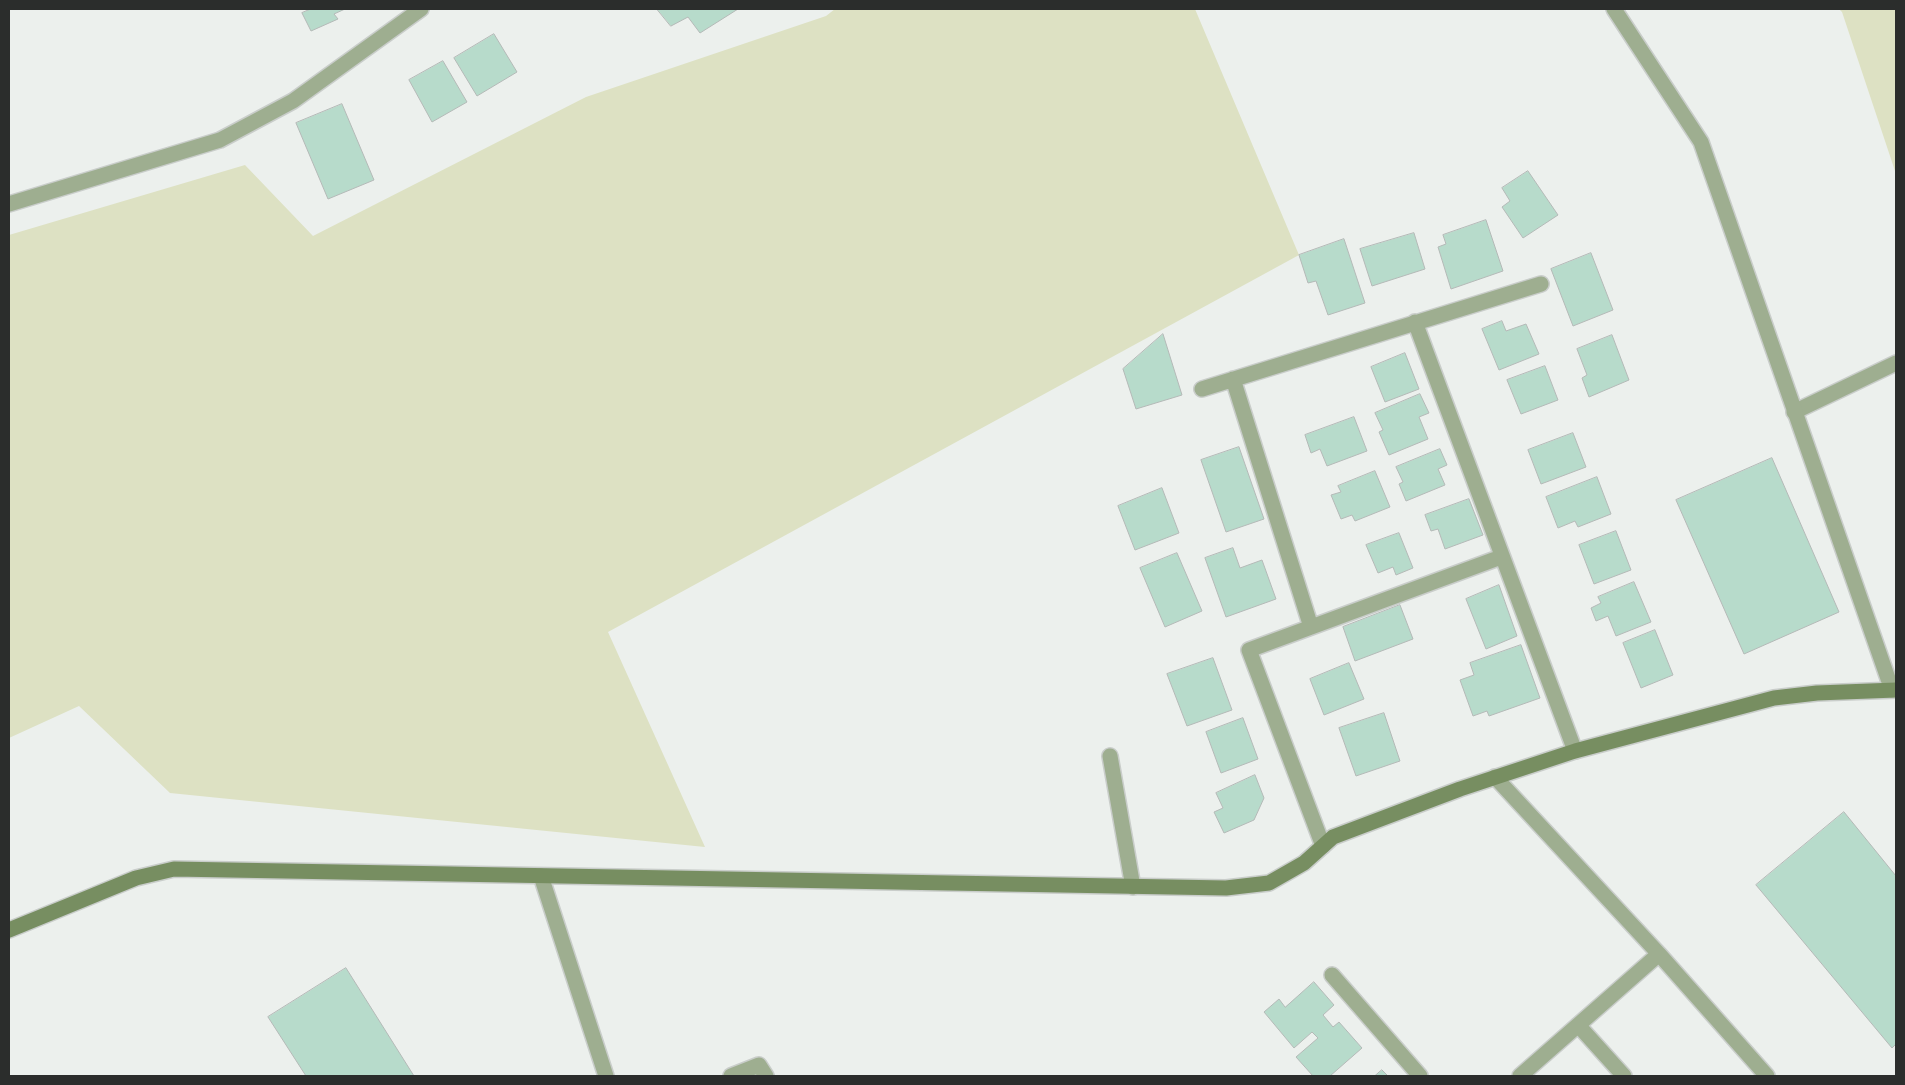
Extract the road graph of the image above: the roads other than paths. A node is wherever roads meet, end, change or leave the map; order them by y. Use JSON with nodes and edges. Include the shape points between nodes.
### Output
{"nodes":[{"id":1,"x":1614,"y":9,"type":"edge"},
{"id":2,"x":414,"y":11,"type":"edge"},
{"id":3,"x":9,"y":204,"type":"edge"},
{"id":4,"x":1542,"y":284,"type":"dead end"},
{"id":5,"x":1415,"y":322,"type":"junction"},
{"id":6,"x":1896,"y":362,"type":"edge"},
{"id":7,"x":1233,"y":379,"type":"junction"},
{"id":8,"x":1202,"y":388,"type":"dead end"},
{"id":9,"x":1794,"y":412,"type":"junction"},
{"id":10,"x":1501,"y":557,"type":"junction"},
{"id":11,"x":1312,"y":627,"type":"junction"},
{"id":12,"x":1894,"y":690,"type":"edge"},
{"id":13,"x":1575,"y":751,"type":"junction"},
{"id":14,"x":1110,"y":756,"type":"dead end"},
{"id":15,"x":1495,"y":778,"type":"junction"},
{"id":16,"x":1323,"y":846,"type":"junction"},
{"id":17,"x":541,"y":876,"type":"junction"},
{"id":18,"x":1133,"y":886,"type":"junction"},
{"id":19,"x":9,"y":930,"type":"edge"},
{"id":20,"x":1659,"y":954,"type":"junction"},
{"id":21,"x":1332,"y":975,"type":"dead end"},
{"id":22,"x":1578,"y":1025,"type":"junction"},
{"id":23,"x":606,"y":1076,"type":"edge"},
{"id":24,"x":731,"y":1076,"type":"edge"},
{"id":25,"x":766,"y":1076,"type":"edge"},
{"id":26,"x":1420,"y":1076,"type":"edge"},
{"id":27,"x":1520,"y":1076,"type":"edge"},
{"id":28,"x":1624,"y":1076,"type":"edge"},
{"id":29,"x":1768,"y":1076,"type":"edge"}],
"edges":[{"from":1,"to":9,"type":"street","via":[[1701,142]]},
{"from":2,"to":3,"type":"street","via":[[293,101],[220,140]]},
{"from":4,"to":5,"type":"street"},
{"from":5,"to":7,"type":"street"},
{"from":5,"to":10,"type":"street"},
{"from":6,"to":9,"type":"street"},
{"from":7,"to":8,"type":"street"},
{"from":7,"to":11,"type":"street"},
{"from":9,"to":12,"type":"street"},
{"from":10,"to":11,"type":"street"},
{"from":10,"to":13,"type":"street"},
{"from":11,"to":16,"type":"street","via":[[1249,650]]},
{"from":12,"to":13,"type":"street","via":[[1774,698]]},
{"from":13,"to":15,"type":"street"},
{"from":14,"to":18,"type":"street"},
{"from":15,"to":16,"type":"street","via":[[1369,822],[1333,837]]},
{"from":15,"to":20,"type":"street"},
{"from":16,"to":18,"type":"street","via":[[1304,863],[1269,884],[1226,888]]},
{"from":17,"to":18,"type":"street"},
{"from":17,"to":19,"type":"street","via":[[174,869],[136,878]]},
{"from":17,"to":23,"type":"street"},
{"from":20,"to":22,"type":"street"},
{"from":20,"to":29,"type":"street"},
{"from":21,"to":26,"type":"street"},
{"from":22,"to":27,"type":"street"},
{"from":22,"to":28,"type":"street"},
{"from":24,"to":25,"type":"street","via":[[759,1065]]}]}
